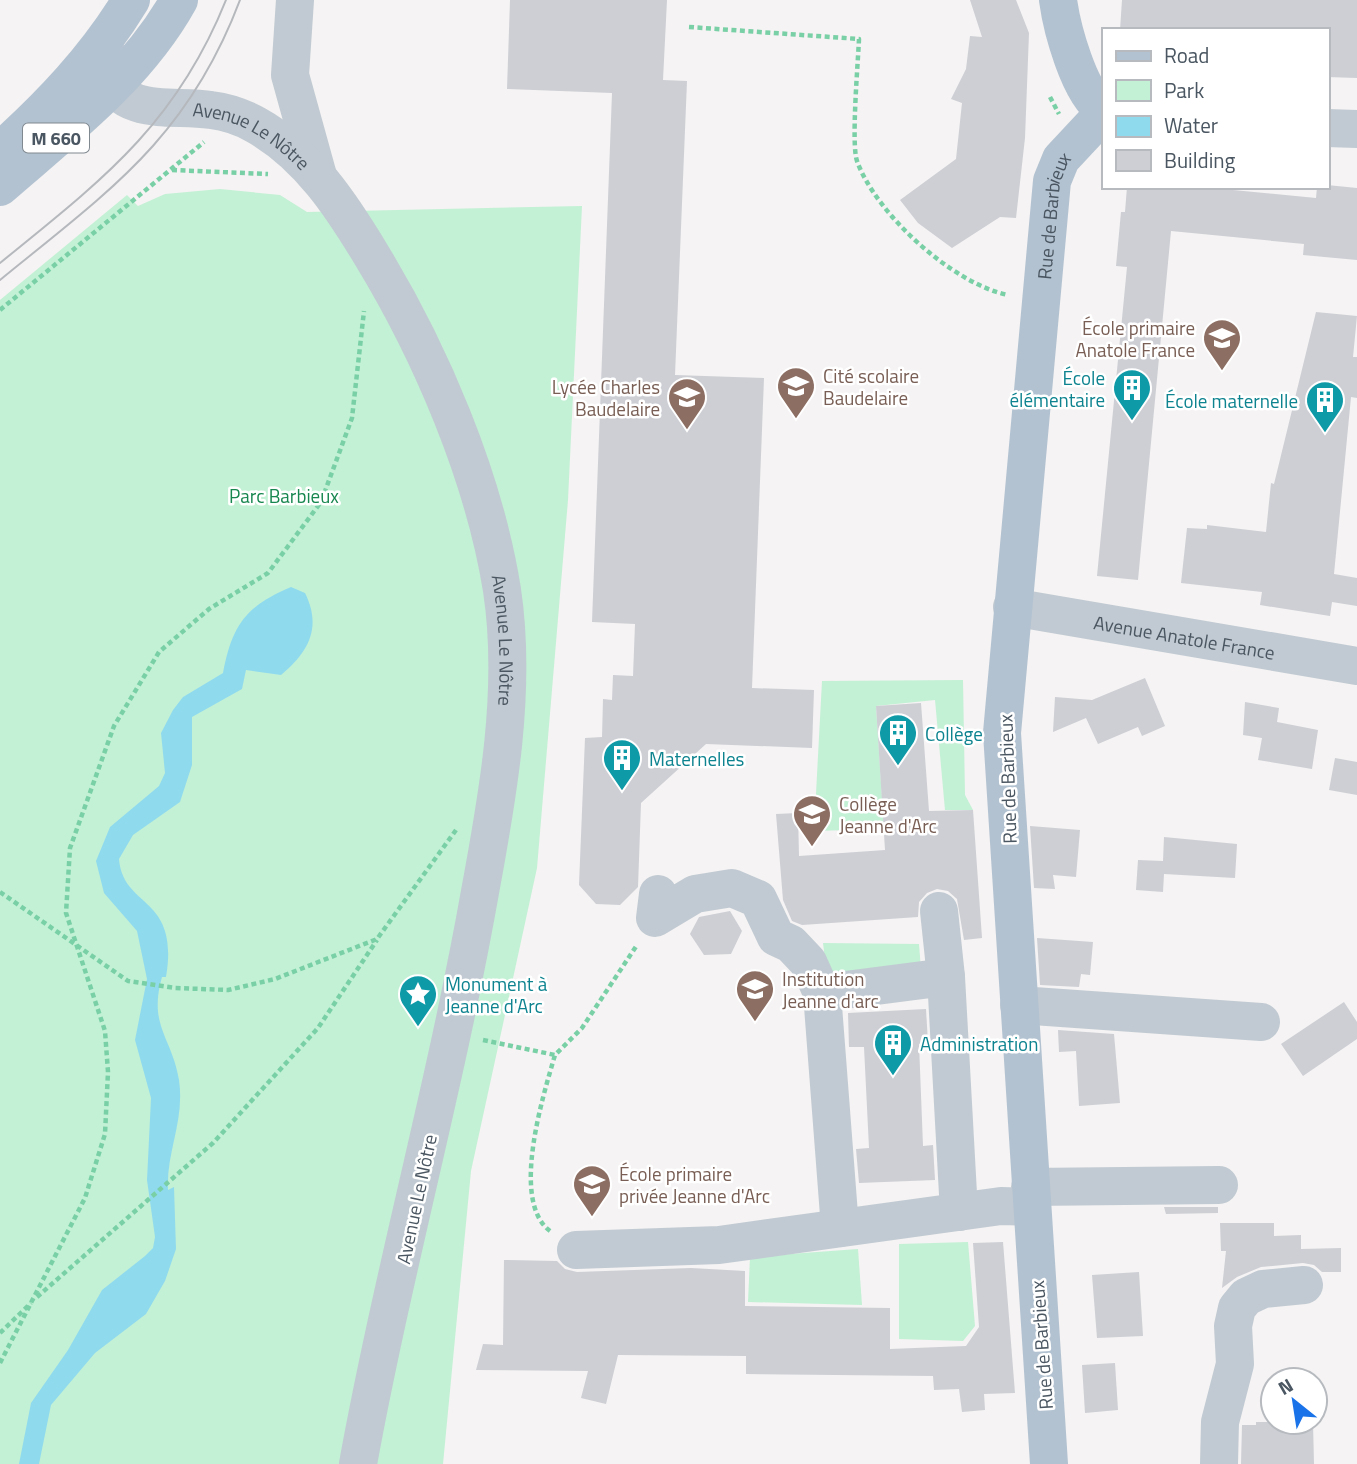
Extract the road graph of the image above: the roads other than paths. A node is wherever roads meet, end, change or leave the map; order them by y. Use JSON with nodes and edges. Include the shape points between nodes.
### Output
{"nodes":[{"id":1,"x":131,"y":0,"type":"edge"},
{"id":2,"x":140,"y":0,"type":"edge"},
{"id":3,"x":179,"y":0,"type":"edge"},
{"id":4,"x":295,"y":0,"type":"edge"},
{"id":5,"x":1058,"y":0,"type":"edge"},
{"id":6,"x":101,"y":73,"type":"junction"},
{"id":7,"x":1092,"y":81,"type":"edge"},
{"id":8,"x":1329,"y":106,"type":"edge"},
{"id":9,"x":1357,"y":107,"type":"edge"},
{"id":10,"x":1102,"y":108,"type":"edge"},
{"id":11,"x":1102,"y":115,"type":"edge"},
{"id":12,"x":1329,"y":128,"type":"edge"},
{"id":13,"x":1357,"y":129,"type":"edge"},
{"id":14,"x":0,"y":151,"type":"edge"},
{"id":15,"x":318,"y":176,"type":"junction"},
{"id":16,"x":0,"y":187,"type":"edge"},
{"id":17,"x":1012,"y":607,"type":"junction"},
{"id":18,"x":1357,"y":666,"type":"edge"},
{"id":19,"x":657,"y":906,"type":"road end"},
{"id":20,"x":939,"y":911,"type":"dead end"},
{"id":21,"x":946,"y":978,"type":"junction"},
{"id":22,"x":822,"y":993,"type":"junction"},
{"id":23,"x":1019,"y":1005,"type":"junction"},
{"id":24,"x":1261,"y":1022,"type":"dead end"},
{"id":25,"x":1219,"y":1185,"type":"dead end"},
{"id":26,"x":1031,"y":1197,"type":"junction"},
{"id":27,"x":959,"y":1212,"type":"junction"},
{"id":28,"x":840,"y":1227,"type":"junction"},
{"id":29,"x":576,"y":1250,"type":"road end"},
{"id":30,"x":1304,"y":1285,"type":"dead end"},
{"id":31,"x":358,"y":1464,"type":"edge"},
{"id":32,"x":1049,"y":1464,"type":"edge"},
{"id":33,"x":1219,"y":1464,"type":"edge"}],
"edges":[{"from":1,"to":6,"type":"main road","number":"M 660"},
{"from":2,"to":6,"type":"street","via":[[105,74]]},
{"from":3,"to":6,"type":"main road","number":"M 660","via":[[155,37]]},
{"from":4,"to":15,"type":"street","via":[[290,75]]},
{"from":5,"to":7,"type":"main road","via":[[1067,44]]},
{"from":6,"to":14,"type":"main road","number":"M 660","via":[[44,110]]},
{"from":6,"to":15,"type":"street","name":"Avenue Le Nôtre","via":[[141,105],[235,115],[260,127]]},
{"from":6,"to":16,"type":"main road","number":"M 660"},
{"from":7,"to":10,"type":"main road","via":[[1090,97]]},
{"from":8,"to":9,"type":"street"},
{"from":11,"to":17,"type":"main road","name":"Rue de Barbieux","via":[[1061,159],[1054,173]]},
{"from":12,"to":13,"type":"street"},
{"from":15,"to":31,"type":"street","name":"Avenue Le Nôtre","via":[[398,303],[436,384],[485,512],[502,590],[506,683],[486,863]]},
{"from":17,"to":18,"type":"street","name":"Avenue Anatole France"},
{"from":17,"to":23,"type":"main road","name":"Rue de Barbieux","via":[[1002,733]]},
{"from":19,"to":22,"type":"street","via":[[732,888],[758,899],[776,937],[791,944],[808,962]]},
{"from":20,"to":21,"type":"street"},
{"from":21,"to":22,"type":"street"},
{"from":21,"to":27,"type":"street"},
{"from":22,"to":28,"type":"street"},
{"from":23,"to":24,"type":"street"},
{"from":23,"to":26,"type":"main road","name":"Rue de Barbieux"},
{"from":25,"to":26,"type":"street"},
{"from":26,"to":27,"type":"street"},
{"from":26,"to":32,"type":"main road","name":"Rue de Barbieux"},
{"from":27,"to":28,"type":"street"},
{"from":28,"to":29,"type":"street","via":[[719,1245]]},
{"from":30,"to":33,"type":"street","via":[[1263,1289],[1246,1297],[1237,1308],[1235,1364],[1220,1422]]}]}
